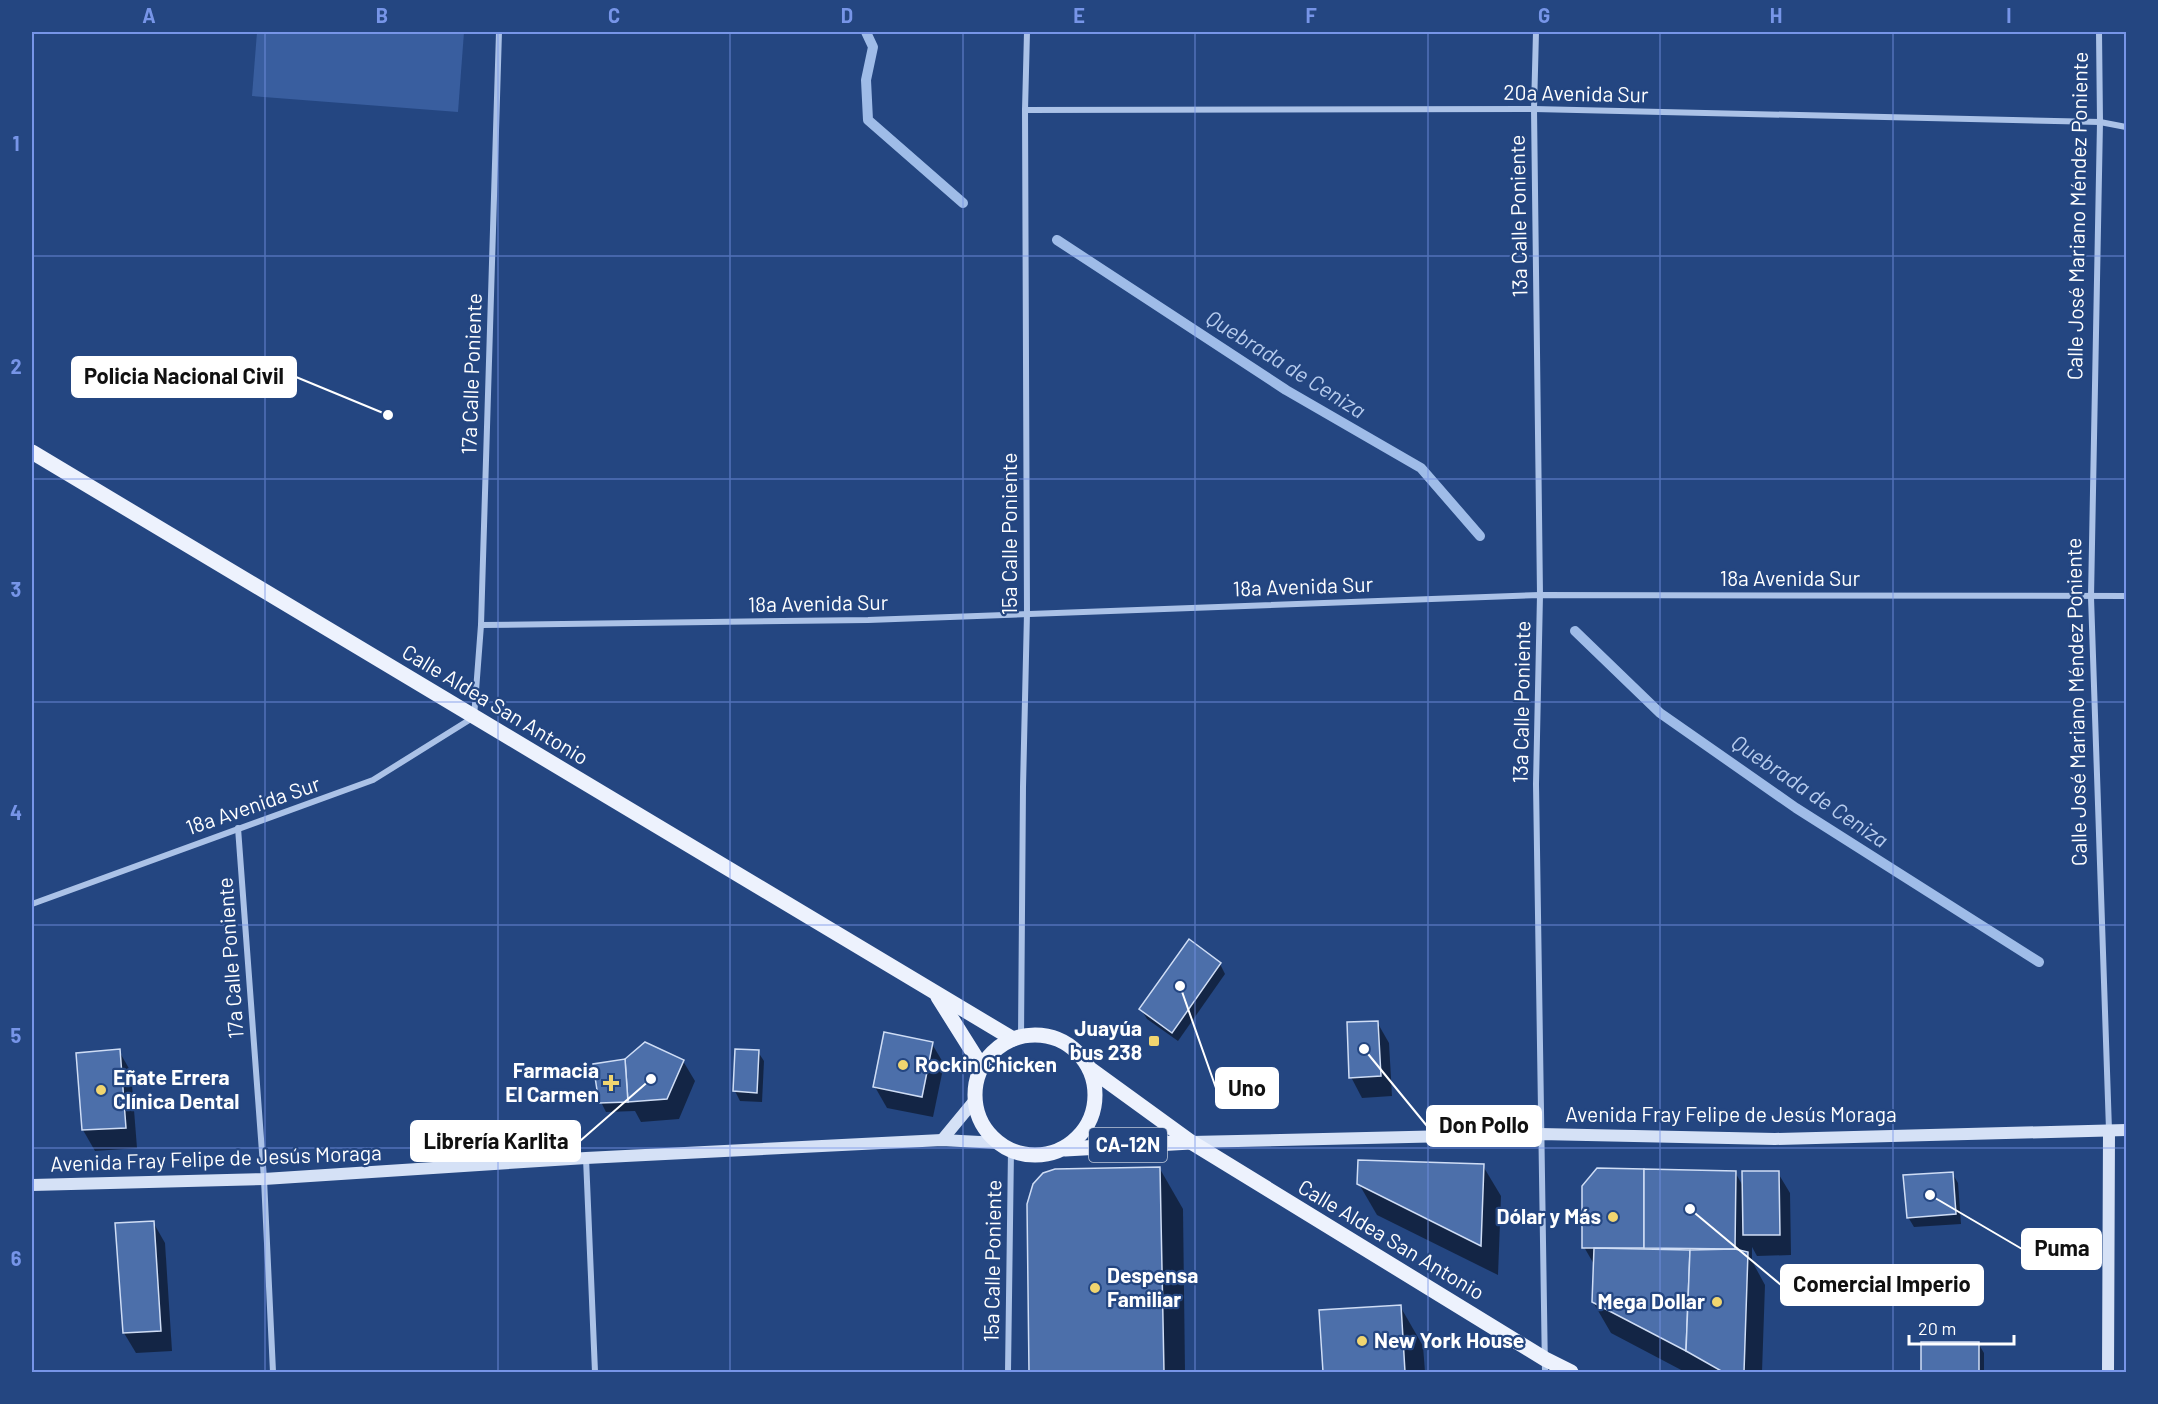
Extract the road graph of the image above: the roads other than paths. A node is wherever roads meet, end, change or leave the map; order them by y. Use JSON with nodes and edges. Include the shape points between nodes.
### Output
{"nodes":[{"id":1,"x":499,"y":32,"type":"edge"},
{"id":2,"x":1027,"y":32,"type":"edge"},
{"id":3,"x":1536,"y":32,"type":"edge"},
{"id":4,"x":2099,"y":32,"type":"edge"},
{"id":5,"x":1534,"y":109,"type":"junction"},
{"id":6,"x":1025,"y":110,"type":"junction"},
{"id":7,"x":2100,"y":122,"type":"junction"},
{"id":8,"x":2127,"y":127,"type":"edge"},
{"id":9,"x":32,"y":452,"type":"edge"},
{"id":10,"x":1540,"y":595,"type":"junction"},
{"id":11,"x":2127,"y":596,"type":"edge"},
{"id":12,"x":2091,"y":597,"type":"junction"},
{"id":13,"x":1027,"y":613,"type":"junction"},
{"id":14,"x":481,"y":625,"type":"junction"},
{"id":15,"x":474,"y":717,"type":"junction"},
{"id":16,"x":238,"y":828,"type":"junction"},
{"id":17,"x":32,"y":904,"type":"edge"},
{"id":18,"x":937,"y":995,"type":"junction"},
{"id":19,"x":1017,"y":1038,"type":"junction"},
{"id":20,"x":982,"y":1067,"type":"junction"},
{"id":21,"x":1089,"y":1068,"type":"junction"},
{"id":22,"x":975,"y":1100,"type":"junction"},
{"id":23,"x":2127,"y":1130,"type":"edge"},
{"id":24,"x":2109,"y":1131,"type":"junction"},
{"id":25,"x":1540,"y":1134,"type":"junction"},
{"id":26,"x":942,"y":1140,"type":"junction"},
{"id":27,"x":1191,"y":1142,"type":"junction"},
{"id":28,"x":1005,"y":1147,"type":"junction"},
{"id":29,"x":1065,"y":1149,"type":"junction"},
{"id":30,"x":586,"y":1158,"type":"junction"},
{"id":31,"x":264,"y":1179,"type":"junction"},
{"id":32,"x":32,"y":1185,"type":"edge"},
{"id":33,"x":1545,"y":1366,"type":"edge"},
{"id":34,"x":273,"y":1372,"type":"edge"},
{"id":35,"x":594,"y":1372,"type":"edge"},
{"id":36,"x":1008,"y":1372,"type":"edge"},
{"id":37,"x":1571,"y":1372,"type":"edge"},
{"id":38,"x":2108,"y":1372,"type":"edge"}],
"edges":[{"from":1,"to":14,"type":"street","name":"17a Calle Poniente"},
{"from":2,"to":6,"type":"street","name":"15a Calle Poniente"},
{"from":3,"to":5,"type":"street","name":"13a Calle Poniente"},
{"from":4,"to":7,"type":"street","name":"Calle José Mariano Méndez Poniente"},
{"from":5,"to":6,"type":"street","name":"20a Avenida Sur"},
{"from":5,"to":7,"type":"street","name":"20a Avenida Sur"},
{"from":5,"to":10,"type":"street","name":"13a Calle Poniente"},
{"from":6,"to":13,"type":"street","name":"15a Calle Poniente"},
{"from":7,"to":8,"type":"street","name":"20a Avenida Sur"},
{"from":7,"to":12,"type":"street","name":"Calle José Mariano Méndez Poniente"},
{"from":9,"to":15,"type":"main road","name":"Calle Aldea San Antonio"},
{"from":10,"to":12,"type":"street","name":"18a Avenida Sur"},
{"from":10,"to":13,"type":"street","name":"18a Avenida Sur"},
{"from":10,"to":25,"type":"street","name":"13a Calle Poniente","via":[[1536,784]]},
{"from":11,"to":12,"type":"street","name":"18a Avenida Sur"},
{"from":12,"to":24,"type":"street","name":"Calle José Mariano Méndez Poniente"},
{"from":13,"to":14,"type":"street","name":"18a Avenida Sur","via":[[868,620]]},
{"from":13,"to":19,"type":"street","name":"15a Calle Poniente"},
{"from":14,"to":15,"type":"street","name":"17a Calle Poniente"},
{"from":15,"to":16,"type":"street","name":"18a Avenida Sur","via":[[373,780]]},
{"from":15,"to":18,"type":"main road","name":"Calle Aldea San Antonio"},
{"from":16,"to":17,"type":"street","name":"18a Avenida Sur"},
{"from":16,"to":31,"type":"street","name":"17a Calle Poniente"},
{"from":18,"to":19,"type":"main road","name":"Calle Aldea San Antonio"},
{"from":18,"to":20,"type":"main road","name":"Calle Aldea San Antonio"},
{"from":19,"to":20,"type":"main road","via":[[990,1056]]},
{"from":19,"to":21,"type":"main road","via":[[1041,1035],[1060,1040],[1077,1051]]},
{"from":20,"to":22,"type":"main road"},
{"from":21,"to":27,"type":"main road","name":"Calle Aldea San Antonio","number":"CA-12N"},
{"from":21,"to":29,"type":"main road","via":[[1095,1085],[1090,1122]]},
{"from":22,"to":26,"type":"street"},
{"from":22,"to":28,"type":"main road","via":[[987,1131]]},
{"from":23,"to":24,"type":"street","name":"Avenida Fray Felipe de Jesús Moraga"},
{"from":24,"to":25,"type":"street","name":"Avenida Fray Felipe de Jesús Moraga","via":[[1775,1139]]},
{"from":24,"to":38,"type":"street","name":"Calle José Mariano Méndez Poniente"},
{"from":25,"to":27,"type":"street","name":"Avenida Fray Felipe de Jesús Moraga"},
{"from":25,"to":33,"type":"street","name":"13a Calle Poniente"},
{"from":26,"to":28,"type":"street","name":"Avenida Fray Felipe de Jesús Moraga"},
{"from":26,"to":30,"type":"street","name":"Avenida Fray Felipe de Jesús Moraga"},
{"from":27,"to":29,"type":"main road","number":"CA-12N"},
{"from":27,"to":33,"type":"main road","name":"Calle Aldea San Antonio"},
{"from":28,"to":29,"type":"main road","via":[[1029,1155],[1048,1155]]},
{"from":28,"to":36,"type":"street","name":"15a Calle Poniente"},
{"from":30,"to":31,"type":"street","name":"Avenida Fray Felipe de Jesús Moraga"},
{"from":30,"to":35,"type":"street"},
{"from":31,"to":32,"type":"street","name":"Avenida Fray Felipe de Jesús Moraga"},
{"from":31,"to":34,"type":"street","name":"17a Calle Poniente"},
{"from":33,"to":37,"type":"main road","name":"Calle Aldea San Antonio"}]}
